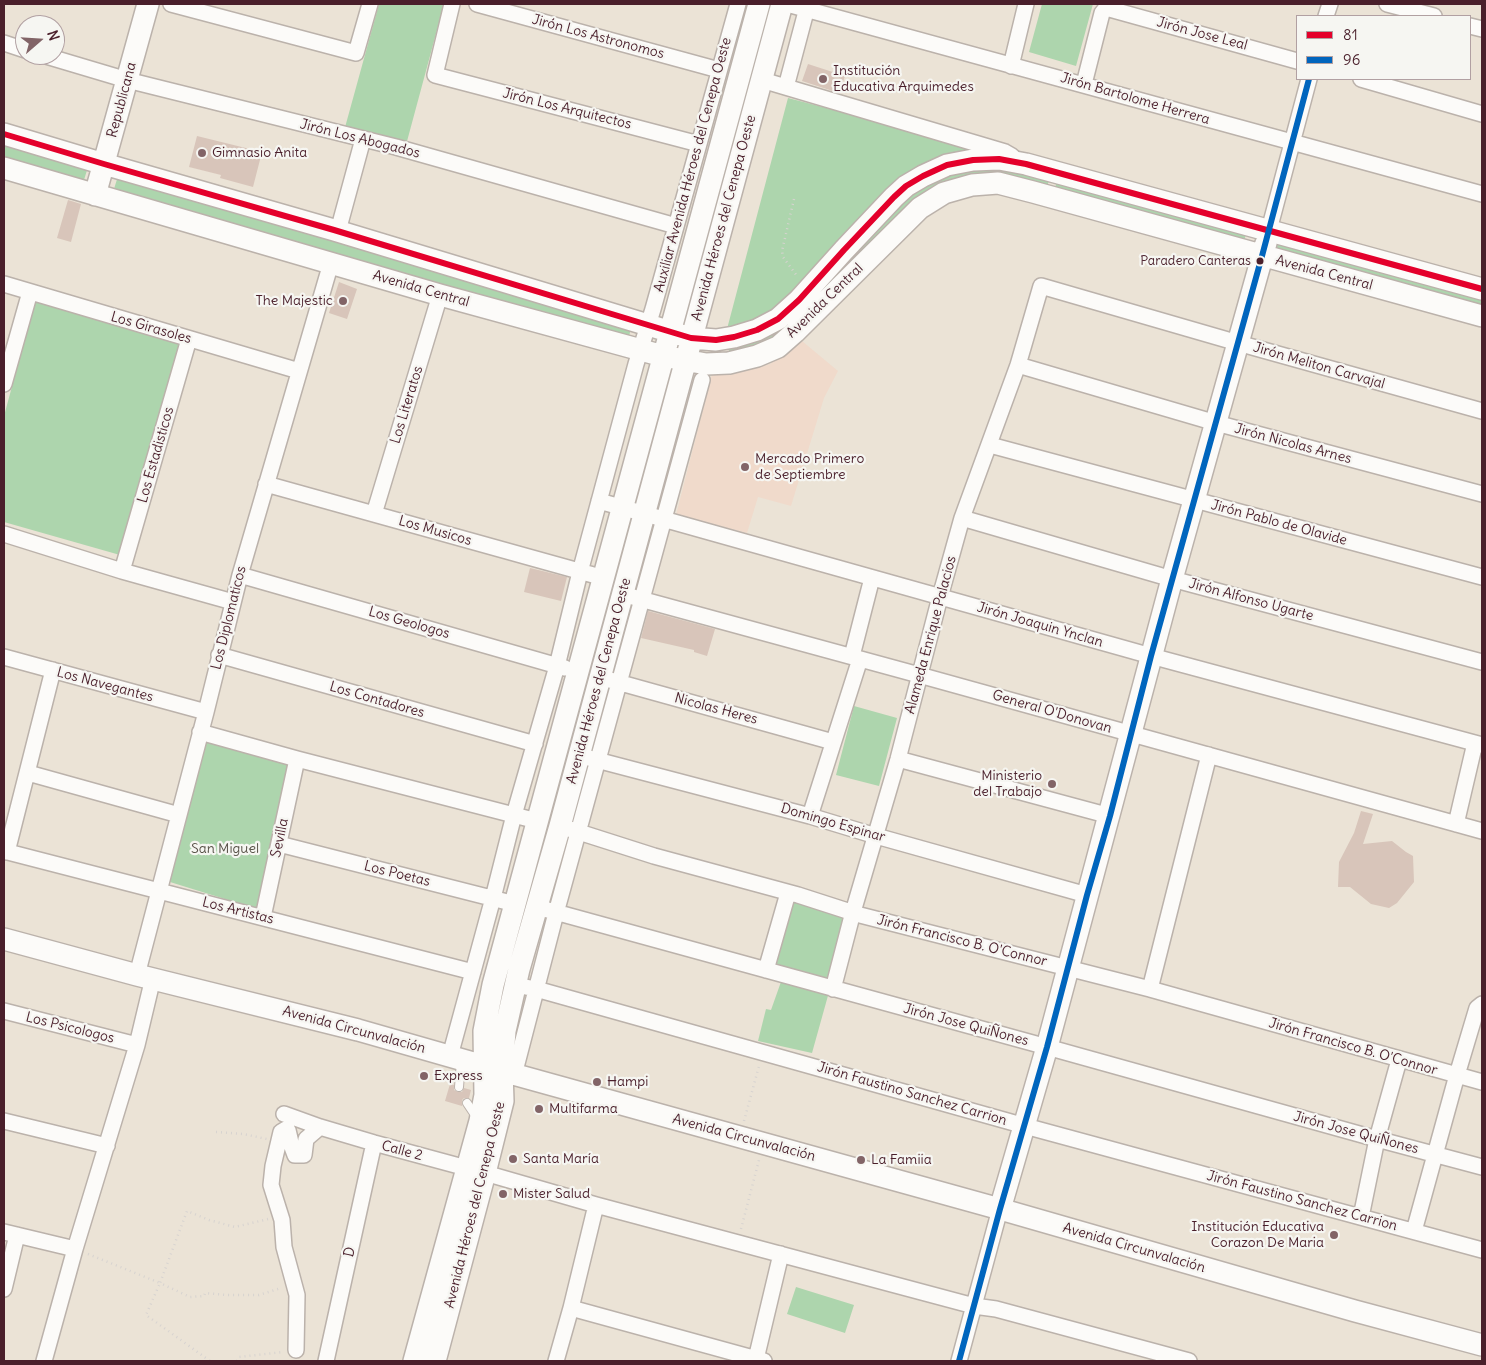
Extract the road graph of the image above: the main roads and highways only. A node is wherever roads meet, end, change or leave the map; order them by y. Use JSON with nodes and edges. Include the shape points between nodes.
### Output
{"nodes":[{"id":1,"x":148,"y":4,"type":"edge"},
{"id":2,"x":759,"y":4,"type":"edge"},
{"id":3,"x":782,"y":4,"type":"edge"},
{"id":4,"x":4,"y":134,"type":"edge"},
{"id":5,"x":104,"y":164,"type":"junction"},
{"id":6,"x":4,"y":168,"type":"edge"},
{"id":7,"x":95,"y":195,"type":"junction"},
{"id":8,"x":1269,"y":230,"type":"junction"},
{"id":9,"x":1262,"y":256,"type":"junction"},
{"id":10,"x":1482,"y":290,"type":"edge"},
{"id":11,"x":1482,"y":316,"type":"edge"},
{"id":12,"x":670,"y":332,"type":"junction"},
{"id":13,"x":691,"y":338,"type":"junction"},
{"id":14,"x":663,"y":356,"type":"junction"},
{"id":15,"x":685,"y":361,"type":"junction"},
{"id":16,"x":4,"y":940,"type":"edge"},
{"id":17,"x":500,"y":1071,"type":"junction"},
{"id":18,"x":476,"y":1171,"type":"junction"},
{"id":19,"x":1000,"y":1209,"type":"junction"},
{"id":20,"x":1482,"y":1345,"type":"edge"},
{"id":21,"x":414,"y":1361,"type":"edge"},
{"id":22,"x":435,"y":1361,"type":"edge"}],
"edges":[{"from":1,"to":5,"type":"main road","name":"Republicana"},
{"from":2,"to":12,"type":"main road","name":"Avenida Héroes del Cenepa Oeste"},
{"from":3,"to":13,"type":"main road","name":"Avenida Héroes del Cenepa Oeste"},
{"from":4,"to":5,"type":"main road","name":"Avenida Central"},
{"from":5,"to":7,"type":"main road","name":"Republicana"},
{"from":5,"to":12,"type":"main road","name":"Avenida Central"},
{"from":6,"to":7,"type":"main road","name":"Avenida Central"},
{"from":7,"to":14,"type":"main road","name":"Avenida Central"},
{"from":8,"to":9,"type":"main road"},
{"from":8,"to":10,"type":"main road","name":"Avenida Central"},
{"from":8,"to":13,"type":"main road","name":"Avenida Central","via":[[1026,164],[1000,159],[973,160],[947,165],[906,186],[778,319],[734,337],[716,340]]},
{"from":9,"to":11,"type":"main road","name":"Avenida Central"},
{"from":9,"to":15,"type":"main road","name":"Avenida Central","via":[[998,183],[972,185],[944,193],[920,208],[778,347],[729,363]]},
{"from":9,"to":19,"type":"main road"},
{"from":12,"to":13,"type":"main road","name":"Avenida Central"},
{"from":12,"to":14,"type":"main road","name":"Avenida Héroes del Cenepa Oeste"},
{"from":13,"to":15,"type":"main road","name":"Avenida Héroes del Cenepa Oeste"},
{"from":14,"to":15,"type":"main road","name":"Avenida Central"},
{"from":14,"to":17,"type":"main road","name":"Avenida Héroes del Cenepa Oeste","via":[[493,985],[484,1031]]},
{"from":15,"to":17,"type":"main road","name":"Avenida Héroes del Cenepa Oeste","via":[[644,514],[632,597],[526,987],[505,1031]]},
{"from":16,"to":17,"type":"main road","name":"Avenida Circunvalación","via":[[358,1030]]},
{"from":17,"to":18,"type":"main road","name":"Avenida Héroes del Cenepa Oeste","via":[[485,1095]]},
{"from":17,"to":18,"type":"main road","name":"Avenida Héroes del Cenepa Oeste","via":[[503,1101]]},
{"from":17,"to":19,"type":"main road","name":"Avenida Circunvalación"},
{"from":18,"to":21,"type":"main road","name":"Avenida Héroes del Cenepa Oeste"},
{"from":18,"to":22,"type":"main road","name":"Avenida Héroes del Cenepa Oeste"},
{"from":19,"to":20,"type":"main road","name":"Avenida Circunvalación","via":[[1355,1312]]}]}
